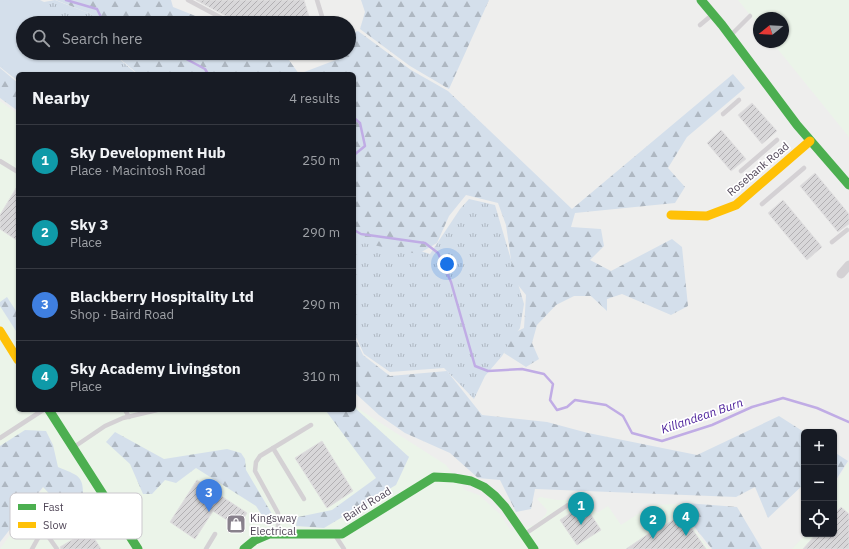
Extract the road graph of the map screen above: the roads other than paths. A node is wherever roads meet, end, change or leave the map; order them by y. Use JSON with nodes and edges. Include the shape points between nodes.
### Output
{"nodes":[{"id":1,"x":188,"y":0,"type":"edge"},
{"id":2,"x":317,"y":0,"type":"edge"},
{"id":3,"x":701,"y":0,"type":"edge"},
{"id":4,"x":713,"y":14,"type":"junction"},
{"id":5,"x":218,"y":16,"type":"edge"},
{"id":6,"x":322,"y":16,"type":"edge"},
{"id":7,"x":750,"y":16,"type":"dead end"},
{"id":8,"x":700,"y":25,"type":"dead end"},
{"id":9,"x":730,"y":36,"type":"junction"},
{"id":10,"x":739,"y":100,"type":"dead end"},
{"id":11,"x":723,"y":114,"type":"dead end"},
{"id":12,"x":777,"y":140,"type":"dead end"},
{"id":13,"x":810,"y":141,"type":"junction"},
{"id":14,"x":0,"y":161,"type":"edge"},
{"id":15,"x":804,"y":168,"type":"dead end"},
{"id":16,"x":16,"y":171,"type":"edge"},
{"id":17,"x":741,"y":171,"type":"dead end"},
{"id":18,"x":849,"y":185,"type":"edge"},
{"id":19,"x":762,"y":204,"type":"dead end"},
{"id":20,"x":671,"y":215,"type":"dead end"},
{"id":21,"x":847,"y":230,"type":"dead end"},
{"id":22,"x":832,"y":242,"type":"dead end"},
{"id":23,"x":849,"y":265,"type":"edge"},
{"id":24,"x":841,"y":274,"type":"dead end"},
{"id":25,"x":0,"y":332,"type":"edge"},
{"id":26,"x":16,"y":357,"type":"edge"},
{"id":27,"x":40,"y":412,"type":"edge"},
{"id":28,"x":50,"y":412,"type":"edge"},
{"id":29,"x":126,"y":412,"type":"edge"},
{"id":30,"x":149,"y":412,"type":"edge"},
{"id":31,"x":130,"y":417,"type":"junction"},
{"id":32,"x":311,"y":425,"type":"dead end"},
{"id":33,"x":0,"y":438,"type":"edge"},
{"id":34,"x":72,"y":448,"type":"junction"},
{"id":35,"x":273,"y":448,"type":"junction"},
{"id":36,"x":101,"y":493,"type":"edge"},
{"id":37,"x":304,"y":499,"type":"dead end"},
{"id":38,"x":568,"y":505,"type":"dead end"},
{"id":39,"x":278,"y":533,"type":"junction"},
{"id":40,"x":215,"y":534,"type":"dead end"},
{"id":41,"x":335,"y":535,"type":"junction"},
{"id":42,"x":524,"y":535,"type":"junction"},
{"id":43,"x":38,"y":539,"type":"edge"},
{"id":44,"x":50,"y":539,"type":"edge"},
{"id":45,"x":131,"y":539,"type":"edge"},
{"id":46,"x":32,"y":549,"type":"edge"},
{"id":47,"x":57,"y":549,"type":"edge"},
{"id":48,"x":138,"y":549,"type":"edge"},
{"id":49,"x":206,"y":549,"type":"edge"},
{"id":50,"x":244,"y":549,"type":"edge"},
{"id":51,"x":344,"y":549,"type":"edge"},
{"id":52,"x":534,"y":549,"type":"edge"}],
"edges":[{"from":1,"to":5,"type":"lane"},
{"from":2,"to":6,"type":"lane"},
{"from":3,"to":4,"type":"street"},
{"from":4,"to":8,"type":"lane"},
{"from":4,"to":9,"type":"street"},
{"from":7,"to":9,"type":"lane"},
{"from":9,"to":13,"type":"street"},
{"from":10,"to":11,"type":"lane"},
{"from":12,"to":17,"type":"lane"},
{"from":13,"to":18,"type":"street"},
{"from":13,"to":20,"type":"street","name":"Rosebank Road","via":[[736,205],[707,216]]},
{"from":14,"to":16,"type":"lane"},
{"from":15,"to":19,"type":"lane"},
{"from":21,"to":22,"type":"lane"},
{"from":23,"to":24,"type":"street"},
{"from":25,"to":26,"type":"street"},
{"from":27,"to":33,"type":"lane"},
{"from":28,"to":34,"type":"street"},
{"from":29,"to":31,"type":"lane"},
{"from":30,"to":31,"type":"lane"},
{"from":31,"to":34,"type":"lane","via":[[105,426]]},
{"from":32,"to":35,"type":"lane"},
{"from":34,"to":36,"type":"street"},
{"from":35,"to":37,"type":"lane"},
{"from":35,"to":39,"type":"lane","via":[[260,456],[255,471],[278,513]]},
{"from":38,"to":42,"type":"lane"},
{"from":39,"to":41,"type":"street","name":"Baird Road"},
{"from":39,"to":50,"type":"street","name":"Baird Road","via":[[255,540]]},
{"from":40,"to":49,"type":"lane"},
{"from":41,"to":42,"type":"street","name":"Baird Road","via":[[342,534],[434,477],[451,476],[469,480],[498,497]]},
{"from":41,"to":51,"type":"lane"},
{"from":42,"to":52,"type":"street","name":"Baird Road"},
{"from":43,"to":46,"type":"lane"},
{"from":44,"to":47,"type":"lane"},
{"from":45,"to":48,"type":"street"}]}
